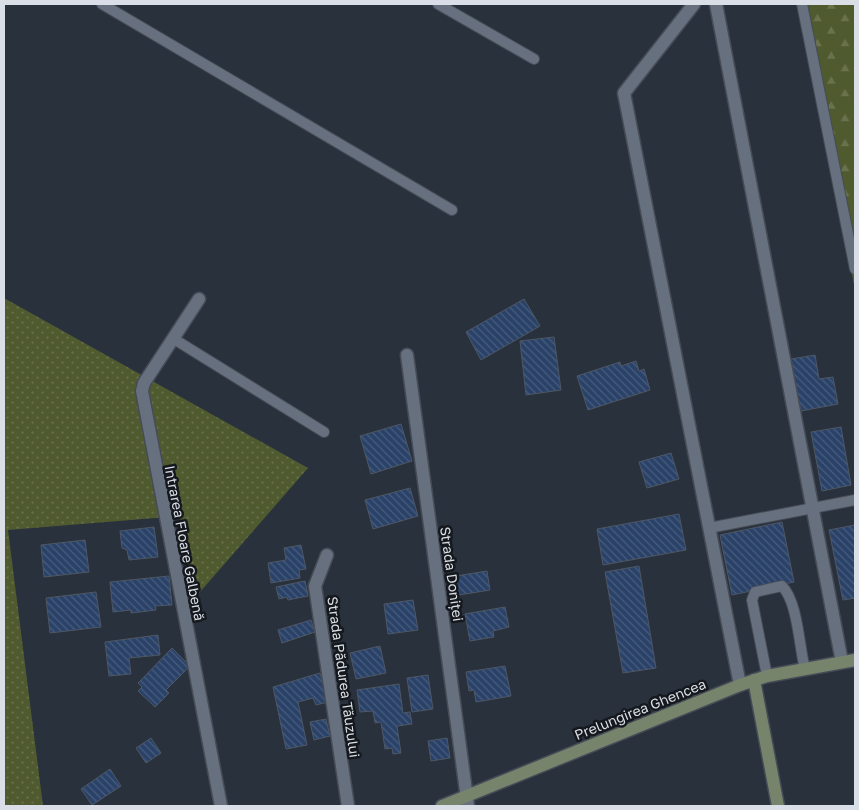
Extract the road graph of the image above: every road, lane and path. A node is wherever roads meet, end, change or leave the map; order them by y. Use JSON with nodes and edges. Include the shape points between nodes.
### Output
{"nodes":[{"id":1,"x":102,"y":4,"type":"edge"},
{"id":2,"x":438,"y":4,"type":"edge"},
{"id":3,"x":694,"y":4,"type":"edge"},
{"id":4,"x":716,"y":4,"type":"edge"},
{"id":5,"x":802,"y":4,"type":"edge"},
{"id":6,"x":534,"y":59,"type":"dead end"},
{"id":7,"x":452,"y":210,"type":"dead end"},
{"id":8,"x":855,"y":270,"type":"edge"},
{"id":9,"x":199,"y":299,"type":"dead end"},
{"id":10,"x":174,"y":339,"type":"junction"},
{"id":11,"x":407,"y":356,"type":"dead end"},
{"id":12,"x":324,"y":432,"type":"dead end"},
{"id":13,"x":855,"y":500,"type":"edge"},
{"id":14,"x":812,"y":508,"type":"junction"},
{"id":15,"x":709,"y":528,"type":"junction"},
{"id":16,"x":327,"y":555,"type":"dead end"},
{"id":17,"x":855,"y":660,"type":"edge"},
{"id":18,"x":842,"y":662,"type":"junction"},
{"id":19,"x":805,"y":669,"type":"junction"},
{"id":20,"x":767,"y":676,"type":"junction"},
{"id":21,"x":754,"y":680,"type":"junction"},
{"id":22,"x":740,"y":685,"type":"junction"},
{"id":23,"x":467,"y":801,"type":"edge"},
{"id":24,"x":221,"y":806,"type":"edge"},
{"id":25,"x":348,"y":806,"type":"edge"},
{"id":26,"x":442,"y":806,"type":"edge"},
{"id":27,"x":778,"y":806,"type":"edge"}],
"edges":[{"from":1,"to":7,"type":"lane"},
{"from":2,"to":6,"type":"lane"},
{"from":3,"to":15,"type":"street","via":[[624,93]]},
{"from":4,"to":14,"type":"street"},
{"from":5,"to":8,"type":"lane"},
{"from":9,"to":10,"type":"street","name":"Intrarea Floare Galbenă"},
{"from":10,"to":12,"type":"lane"},
{"from":10,"to":24,"type":"street","name":"Intrarea Floare Galbenă","via":[[144,383],[143,402]]},
{"from":11,"to":23,"type":"street","name":"Strada Doniței"},
{"from":13,"to":14,"type":"lane"},
{"from":14,"to":15,"type":"lane"},
{"from":14,"to":18,"type":"street"},
{"from":15,"to":22,"type":"street"},
{"from":16,"to":25,"type":"street","name":"Strada Pădurea Tăuzului","via":[[315,586]]},
{"from":17,"to":18,"type":"main road","name":"Prelungirea Ghencea"},
{"from":18,"to":19,"type":"main road","name":"Prelungirea Ghencea"},
{"from":19,"to":20,"type":"main road","name":"Prelungirea Ghencea"},
{"from":19,"to":20,"type":"lane","via":[[793,605],[787,590],[782,586],[767,588],[755,592],[752,600]]},
{"from":20,"to":21,"type":"main road","name":"Prelungirea Ghencea"},
{"from":21,"to":22,"type":"main road","name":"Prelungirea Ghencea"},
{"from":21,"to":27,"type":"main road"},
{"from":22,"to":23,"type":"main road","name":"Prelungirea Ghencea"},
{"from":23,"to":26,"type":"main road","name":"Prelungirea Ghencea"}]}
